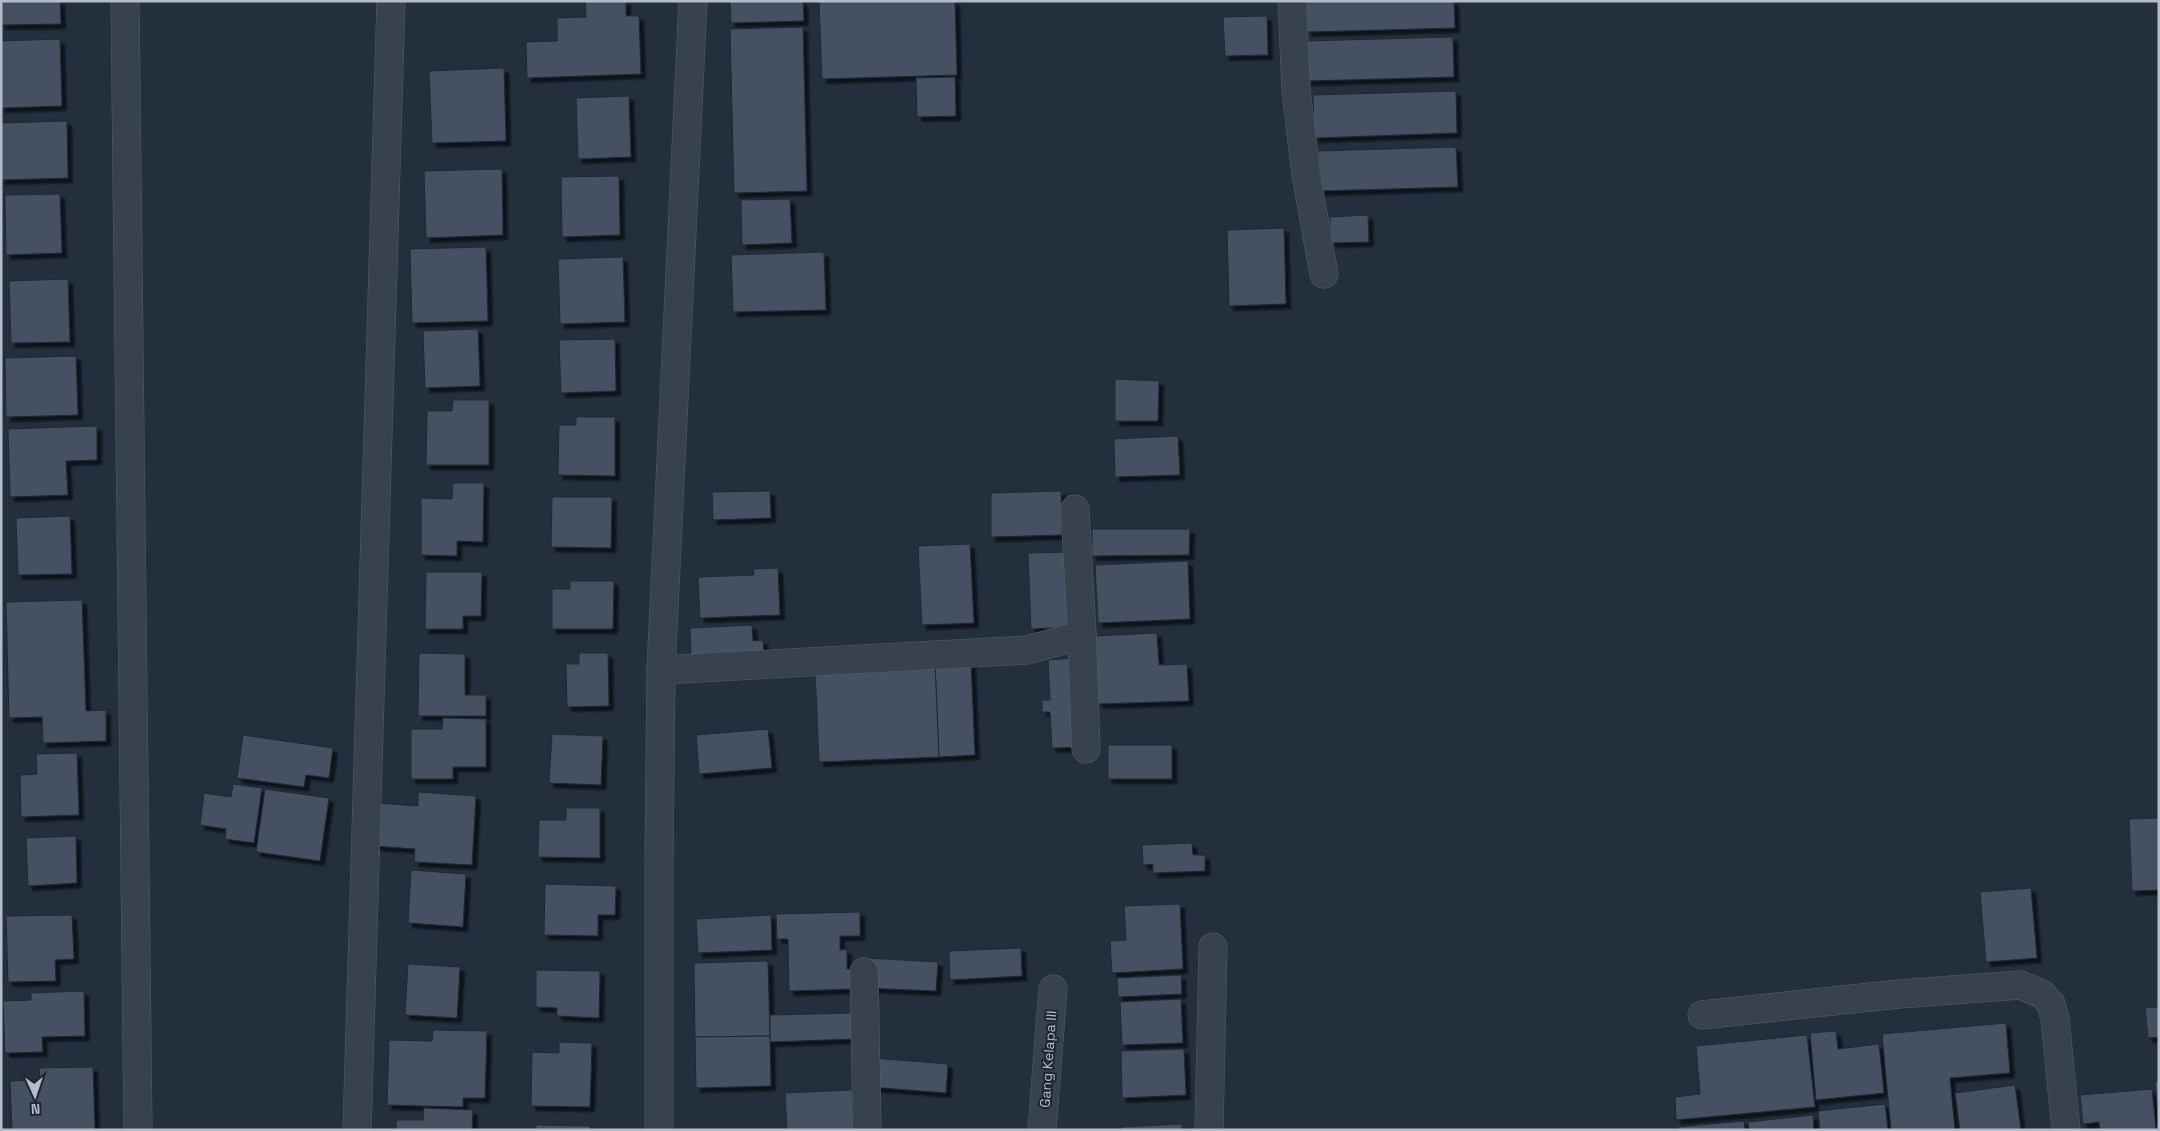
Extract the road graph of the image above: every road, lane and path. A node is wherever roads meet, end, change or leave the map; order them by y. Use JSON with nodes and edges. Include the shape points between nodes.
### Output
{"nodes":[{"id":1,"x":126,"y":1,"type":"edge"},
{"id":2,"x":391,"y":1,"type":"edge"},
{"id":3,"x":693,"y":1,"type":"edge"},
{"id":4,"x":1292,"y":1,"type":"edge"},
{"id":5,"x":1324,"y":274,"type":"dead end"},
{"id":6,"x":1075,"y":509,"type":"dead end"},
{"id":7,"x":1082,"y":635,"type":"junction"},
{"id":8,"x":661,"y":670,"type":"junction"},
{"id":9,"x":1086,"y":748,"type":"dead end"},
{"id":10,"x":1213,"y":947,"type":"dead end"},
{"id":11,"x":864,"y":972,"type":"dead end"},
{"id":12,"x":1053,"y":989,"type":"dead end"},
{"id":13,"x":1702,"y":1015,"type":"dead end"},
{"id":14,"x":138,"y":1130,"type":"edge"},
{"id":15,"x":357,"y":1130,"type":"edge"},
{"id":16,"x":659,"y":1130,"type":"edge"},
{"id":17,"x":867,"y":1130,"type":"edge"},
{"id":18,"x":1042,"y":1130,"type":"edge"},
{"id":19,"x":1209,"y":1130,"type":"edge"},
{"id":20,"x":2066,"y":1130,"type":"edge"}],
"edges":[{"from":1,"to":14,"type":"street"},
{"from":2,"to":15,"type":"street"},
{"from":3,"to":8,"type":"street"},
{"from":4,"to":5,"type":"street","via":[[1296,90],[1306,175]]},
{"from":6,"to":7,"type":"street"},
{"from":7,"to":8,"type":"street","via":[[1027,650]]},
{"from":7,"to":9,"type":"street"},
{"from":8,"to":16,"type":"street"},
{"from":10,"to":19,"type":"street"},
{"from":11,"to":17,"type":"street"},
{"from":12,"to":18,"type":"street","name":"Gang Kelapa III"},
{"from":13,"to":20,"type":"street","via":[[2020,985],[2042,994],[2055,1019]]}]}
